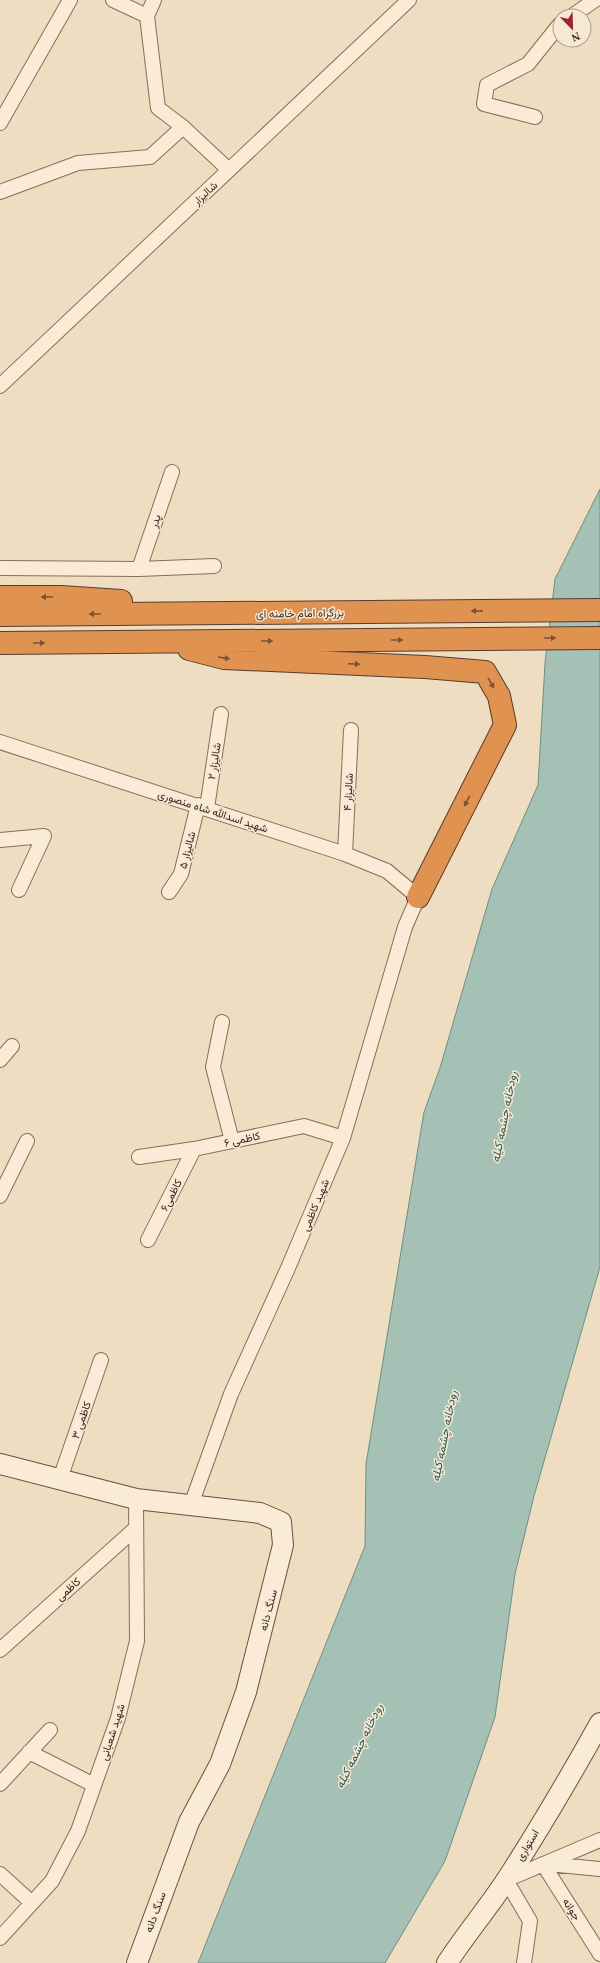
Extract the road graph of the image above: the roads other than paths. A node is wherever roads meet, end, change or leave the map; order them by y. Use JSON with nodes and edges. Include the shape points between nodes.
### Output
{"nodes":[{"id":1,"x":70,"y":0,"type":"edge"},
{"id":2,"x":113,"y":0,"type":"edge"},
{"id":3,"x":154,"y":0,"type":"edge"},
{"id":4,"x":409,"y":0,"type":"edge"},
{"id":5,"x":595,"y":0,"type":"edge"},
{"id":6,"x":584,"y":8,"type":"edge"},
{"id":7,"x":147,"y":16,"type":"junction"},
{"id":8,"x":552,"y":34,"type":"edge"},
{"id":9,"x":535,"y":117,"type":"dead end"},
{"id":10,"x":0,"y":123,"type":"edge"},
{"id":11,"x":183,"y":127,"type":"junction"},
{"id":12,"x":229,"y":170,"type":"junction"},
{"id":13,"x":0,"y":192,"type":"edge"},
{"id":14,"x":0,"y":386,"type":"edge"},
{"id":15,"x":172,"y":472,"type":"dead end"},
{"id":16,"x":214,"y":566,"type":"dead end"},
{"id":17,"x":0,"y":568,"type":"edge"},
{"id":18,"x":139,"y":569,"type":"junction"},
{"id":19,"x":0,"y":597,"type":"edge"},
{"id":20,"x":600,"y":610,"type":"edge"},
{"id":21,"x":296,"y":613,"type":"junction"},
{"id":22,"x":0,"y":615,"type":"edge"},
{"id":23,"x":600,"y":638,"type":"edge"},
{"id":24,"x":159,"y":642,"type":"junction"},
{"id":25,"x":0,"y":643,"type":"edge"},
{"id":26,"x":221,"y":714,"type":"dead end"},
{"id":27,"x":351,"y":730,"type":"dead end"},
{"id":28,"x":0,"y":742,"type":"edge"},
{"id":29,"x":203,"y":807,"type":"junction"},
{"id":30,"x":0,"y":840,"type":"edge"},
{"id":31,"x":345,"y":854,"type":"junction"},
{"id":32,"x":19,"y":890,"type":"dead end"},
{"id":33,"x":169,"y":892,"type":"dead end"},
{"id":34,"x":418,"y":897,"type":"junction"},
{"id":35,"x":222,"y":1022,"type":"dead end"},
{"id":36,"x":12,"y":1046,"type":"dead end"},
{"id":37,"x":0,"y":1060,"type":"edge"},
{"id":38,"x":343,"y":1138,"type":"junction"},
{"id":39,"x":27,"y":1141,"type":"dead end"},
{"id":40,"x":232,"y":1141,"type":"junction"},
{"id":41,"x":194,"y":1149,"type":"junction"},
{"id":42,"x":139,"y":1157,"type":"dead end"},
{"id":43,"x":0,"y":1196,"type":"edge"},
{"id":44,"x":148,"y":1240,"type":"dead end"},
{"id":45,"x":101,"y":1360,"type":"dead end"},
{"id":46,"x":0,"y":1464,"type":"edge"},
{"id":47,"x":60,"y":1479,"type":"junction"},
{"id":48,"x":136,"y":1499,"type":"junction"},
{"id":49,"x":191,"y":1505,"type":"junction"},
{"id":50,"x":136,"y":1528,"type":"junction"},
{"id":51,"x":0,"y":1650,"type":"edge"},
{"id":52,"x":600,"y":1722,"type":"edge"},
{"id":53,"x":50,"y":1730,"type":"dead end"},
{"id":54,"x":29,"y":1752,"type":"junction"},
{"id":55,"x":0,"y":1784,"type":"edge"},
{"id":56,"x":94,"y":1785,"type":"junction"},
{"id":57,"x":600,"y":1840,"type":"edge"},
{"id":58,"x":543,"y":1864,"type":"junction"},
{"id":59,"x":600,"y":1869,"type":"edge"},
{"id":60,"x":0,"y":1874,"type":"edge"},
{"id":61,"x":506,"y":1880,"type":"junction"},
{"id":62,"x":32,"y":1903,"type":"junction"},
{"id":63,"x":0,"y":1938,"type":"edge"},
{"id":64,"x":600,"y":1954,"type":"edge"},
{"id":65,"x":137,"y":1963,"type":"edge"},
{"id":66,"x":447,"y":1963,"type":"edge"},
{"id":67,"x":524,"y":1963,"type":"edge"}],
"edges":[{"from":1,"to":10,"type":"street"},
{"from":2,"to":7,"type":"street"},
{"from":3,"to":7,"type":"street"},
{"from":4,"to":12,"type":"street","name":"شالیزار"},
{"from":5,"to":6,"type":"street"},
{"from":7,"to":11,"type":"street","via":[[158,108]]},
{"from":8,"to":9,"type":"street","via":[[528,64],[487,85],[484,104]]},
{"from":11,"to":12,"type":"street"},
{"from":11,"to":13,"type":"street","via":[[150,157],[78,163]]},
{"from":12,"to":14,"type":"street","name":"شالیزار"},
{"from":15,"to":18,"type":"street","name":"پدر"},
{"from":16,"to":18,"type":"street"},
{"from":17,"to":18,"type":"street"},
{"from":21,"to":19,"type":"highway","one_way":true,"via":[[61,597]]},
{"from":20,"to":21,"type":"highway","name":"بزرگراه امام خامنه ای","one_way":true},
{"from":21,"to":22,"type":"highway","name":"بزرگراه امام خامنه ای","one_way":true},
{"from":24,"to":23,"type":"highway","one_way":true},
{"from":25,"to":24,"type":"highway","one_way":true},
{"from":24,"to":34,"type":"highway","one_way":true,"via":[[224,658],[485,672],[499,696],[505,725]]},
{"from":26,"to":29,"type":"street","name":"شالیزار ۲"},
{"from":27,"to":31,"type":"street","name":"شالیزار ۴"},
{"from":28,"to":29,"type":"street","name":"شهید اسدالله شاه منصوری"},
{"from":29,"to":31,"type":"street","name":"شهید اسدالله شاه منصوری"},
{"from":29,"to":33,"type":"street","name":"شالیزار ۵","via":[[181,874]]},
{"from":30,"to":32,"type":"street","via":[[44,836]]},
{"from":31,"to":34,"type":"street","name":"شهید اسدالله شاه منصوری","via":[[387,871]]},
{"from":34,"to":38,"type":"street","name":"شهید کاظمی","via":[[405,927]]},
{"from":35,"to":40,"type":"street","via":[[213,1067]]},
{"from":36,"to":37,"type":"street"},
{"from":38,"to":40,"type":"street","name":"کاظمی ۶","via":[[304,1126]]},
{"from":38,"to":49,"type":"street","name":"شهید کاظمی","via":[[231,1394]]},
{"from":39,"to":43,"type":"street"},
{"from":40,"to":41,"type":"street","name":"کاظمی ۶"},
{"from":41,"to":42,"type":"street","name":"کاظمی ۶"},
{"from":41,"to":44,"type":"street","name":"کاظمی۶"},
{"from":45,"to":47,"type":"street","name":"کاظمی ۳"},
{"from":46,"to":47,"type":"street","name":"سنگ دانه"},
{"from":47,"to":48,"type":"street","name":"سنگ دانه"},
{"from":48,"to":49,"type":"street","name":"سنگ دانه"},
{"from":48,"to":50,"type":"street","name":"شهید شعبانی"},
{"from":49,"to":65,"type":"street","name":"سنگ دانه","via":[[260,1513],[281,1522],[283,1545],[246,1692],[220,1764],[189,1822]]},
{"from":50,"to":51,"type":"street","name":"کاظمی"},
{"from":50,"to":56,"type":"street","name":"شهید شعبانی","via":[[137,1641],[118,1718]]},
{"from":52,"to":61,"type":"street","name":"استواری"},
{"from":53,"to":54,"type":"street"},
{"from":54,"to":55,"type":"street"},
{"from":54,"to":56,"type":"street"},
{"from":56,"to":62,"type":"street","name":"شهید شعبانی","via":[[78,1831],[52,1881]]},
{"from":57,"to":58,"type":"street"},
{"from":58,"to":59,"type":"street"},
{"from":58,"to":61,"type":"street"},
{"from":58,"to":64,"type":"street","name":"جوانه"},
{"from":60,"to":62,"type":"street"},
{"from":61,"to":66,"type":"street","name":"استواری"},
{"from":61,"to":67,"type":"street","via":[[530,1921]]},
{"from":62,"to":63,"type":"street","name":"شهید شعبانی"}]}
